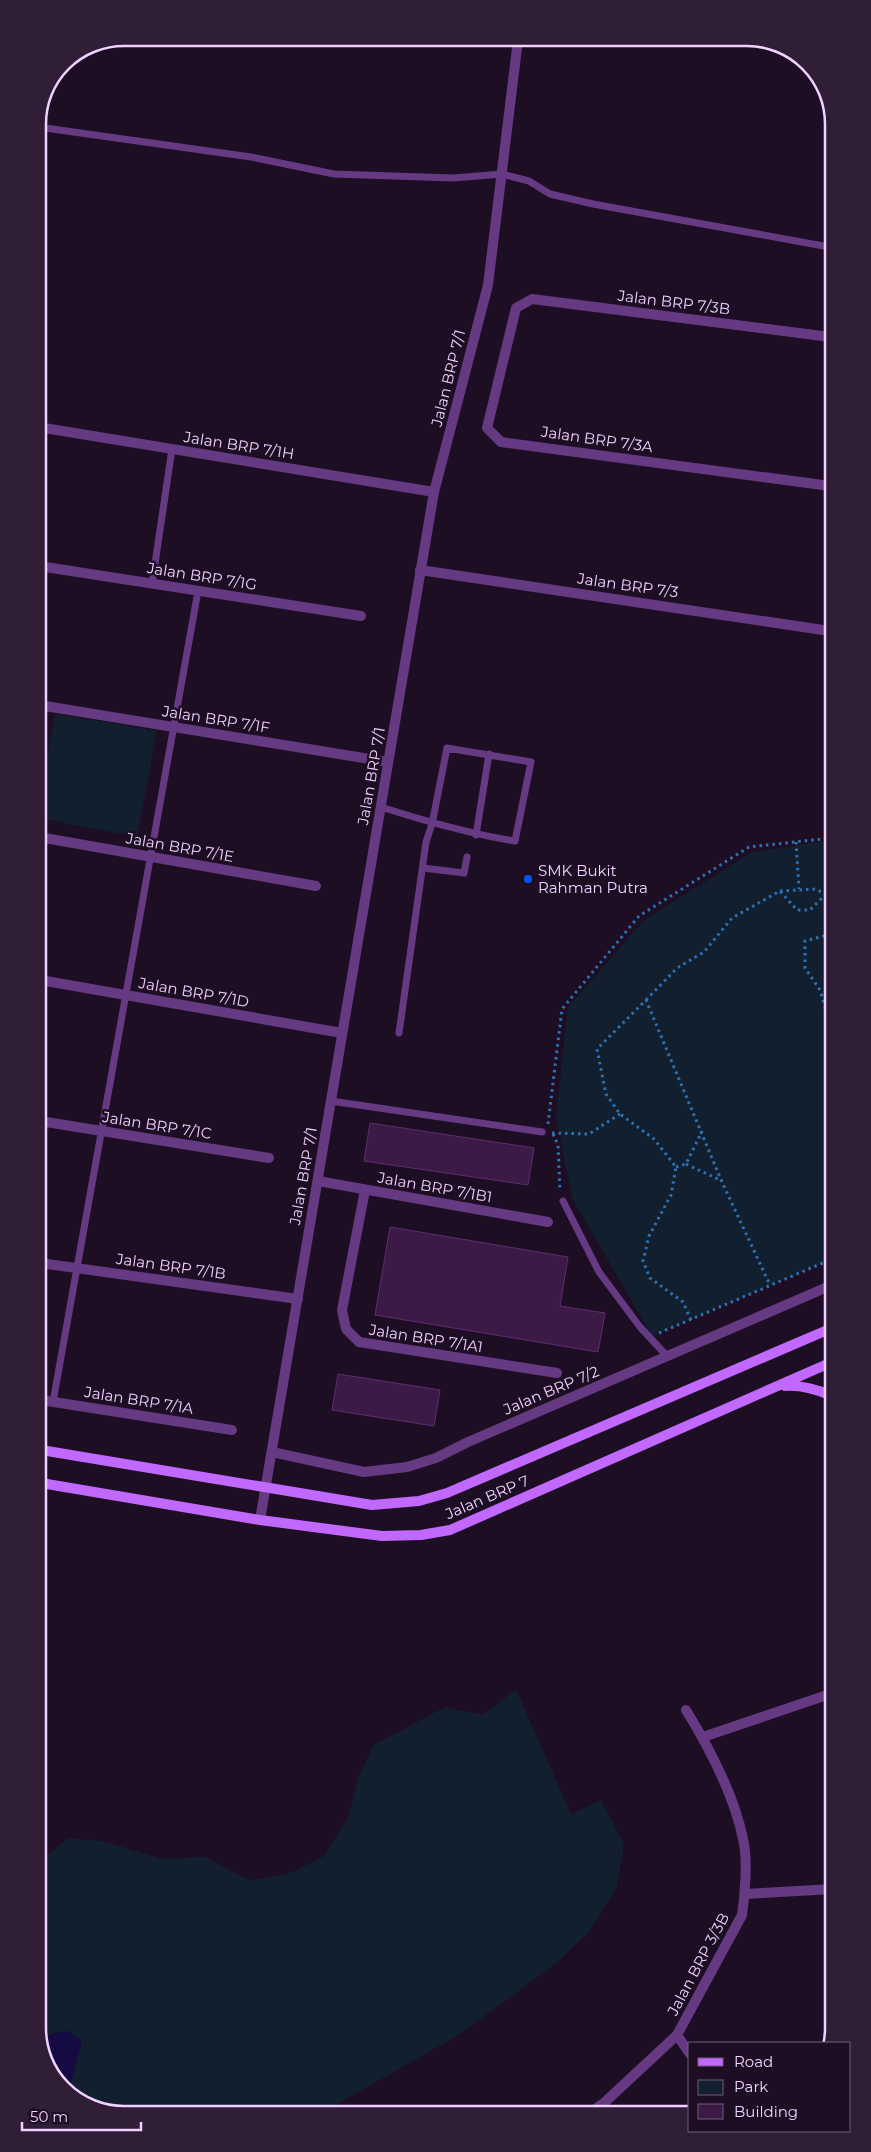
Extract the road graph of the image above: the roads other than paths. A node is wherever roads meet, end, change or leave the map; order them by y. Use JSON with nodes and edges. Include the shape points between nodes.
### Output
{"nodes":[{"id":1,"x":517,"y":46,"type":"edge"},
{"id":2,"x":46,"y":127,"type":"edge"},
{"id":3,"x":502,"y":174,"type":"junction"},
{"id":4,"x":825,"y":246,"type":"edge"},
{"id":5,"x":516,"y":308,"type":"joint"},
{"id":6,"x":825,"y":336,"type":"edge"},
{"id":7,"x":46,"y":428,"type":"edge"},
{"id":8,"x":172,"y":449,"type":"junction"},
{"id":9,"x":825,"y":485,"type":"edge"},
{"id":10,"x":434,"y":492,"type":"junction"},
{"id":11,"x":46,"y":567,"type":"edge"},
{"id":12,"x":420,"y":570,"type":"junction"},
{"id":13,"x":152,"y":584,"type":"junction"},
{"id":14,"x":198,"y":591,"type":"junction"},
{"id":15,"x":361,"y":616,"type":"dead end"},
{"id":16,"x":825,"y":630,"type":"edge"},
{"id":17,"x":46,"y":706,"type":"edge"},
{"id":18,"x":174,"y":727,"type":"junction"},
{"id":19,"x":490,"y":754,"type":"junction"},
{"id":20,"x":388,"y":762,"type":"junction"},
{"id":21,"x":381,"y":807,"type":"junction"},
{"id":22,"x":432,"y":824,"type":"junction"},
{"id":23,"x":476,"y":835,"type":"junction"},
{"id":24,"x":46,"y":838,"type":"edge"},
{"id":25,"x":151,"y":857,"type":"junction"},
{"id":26,"x":467,"y":857,"type":"dead end"},
{"id":27,"x":423,"y":868,"type":"junction"},
{"id":28,"x":316,"y":886,"type":"dead end"},
{"id":29,"x":46,"y":981,"type":"edge"},
{"id":30,"x":126,"y":995,"type":"junction"},
{"id":31,"x":342,"y":1033,"type":"junction"},
{"id":32,"x":399,"y":1034,"type":"dead end"},
{"id":33,"x":331,"y":1100,"type":"junction"},
{"id":34,"x":46,"y":1122,"type":"edge"},
{"id":35,"x":101,"y":1131,"type":"junction"},
{"id":36,"x":542,"y":1132,"type":"dead end"},
{"id":37,"x":269,"y":1158,"type":"dead end"},
{"id":38,"x":318,"y":1181,"type":"junction"},
{"id":39,"x":365,"y":1190,"type":"junction"},
{"id":40,"x":563,"y":1201,"type":"road end"},
{"id":41,"x":548,"y":1222,"type":"dead end"},
{"id":42,"x":46,"y":1264,"type":"edge"},
{"id":43,"x":77,"y":1268,"type":"junction"},
{"id":44,"x":825,"y":1288,"type":"edge"},
{"id":45,"x":298,"y":1299,"type":"junction"},
{"id":46,"x":825,"y":1331,"type":"edge"},
{"id":47,"x":668,"y":1356,"type":"junction"},
{"id":48,"x":825,"y":1365,"type":"edge"},
{"id":49,"x":557,"y":1374,"type":"dead end"},
{"id":50,"x":777,"y":1386,"type":"junction"},
{"id":51,"x":825,"y":1393,"type":"edge"},
{"id":52,"x":46,"y":1401,"type":"edge"},
{"id":53,"x":53,"y":1402,"type":"junction"},
{"id":54,"x":232,"y":1430,"type":"dead end"},
{"id":55,"x":46,"y":1451,"type":"edge"},
{"id":56,"x":272,"y":1452,"type":"junction"},
{"id":57,"x":46,"y":1484,"type":"edge"},
{"id":58,"x":266,"y":1486,"type":"junction"},
{"id":59,"x":260,"y":1520,"type":"junction"},
{"id":60,"x":825,"y":1696,"type":"edge"},
{"id":61,"x":686,"y":1710,"type":"dead end"},
{"id":62,"x":703,"y":1737,"type":"junction"},
{"id":63,"x":825,"y":1889,"type":"edge"},
{"id":64,"x":745,"y":1894,"type":"junction"},
{"id":65,"x":677,"y":2035,"type":"junction"},
{"id":66,"x":688,"y":2051,"type":"edge"},
{"id":67,"x":599,"y":2106,"type":"edge"}],
"edges":[{"from":1,"to":3,"type":"street","name":"Jalan BRP 7/1"},
{"from":2,"to":3,"type":"lane","via":[[251,157],[334,174],[453,178]]},
{"from":3,"to":4,"type":"lane","via":[[529,181],[550,194],[593,204]]},
{"from":3,"to":10,"type":"street","name":"Jalan BRP 7/1","via":[[488,284]]},
{"from":5,"to":6,"type":"street","name":"Jalan BRP 7/3B","via":[[532,300]]},
{"from":5,"to":9,"type":"street","name":"Jalan BRP 7/3A","via":[[487,428],[501,442]]},
{"from":7,"to":8,"type":"street","name":"Jalan BRP 7/1H"},
{"from":8,"to":10,"type":"street","name":"Jalan BRP 7/1H"},
{"from":8,"to":13,"type":"lane"},
{"from":10,"to":12,"type":"street","name":"Jalan BRP 7/1"},
{"from":11,"to":13,"type":"street","name":"Jalan BRP 7/1G"},
{"from":12,"to":16,"type":"street","name":"Jalan BRP 7/3"},
{"from":12,"to":20,"type":"street","name":"Jalan BRP 7/1"},
{"from":13,"to":14,"type":"street","name":"Jalan BRP 7/1G"},
{"from":14,"to":15,"type":"street","name":"Jalan BRP 7/1G"},
{"from":14,"to":18,"type":"lane"},
{"from":17,"to":18,"type":"street","name":"Jalan BRP 7/1F"},
{"from":18,"to":20,"type":"street","name":"Jalan BRP 7/1F"},
{"from":18,"to":25,"type":"lane"},
{"from":19,"to":22,"type":"lane","via":[[447,748]]},
{"from":19,"to":23,"type":"lane"},
{"from":19,"to":23,"type":"lane","via":[[530,762],[515,841]]},
{"from":20,"to":21,"type":"street","name":"Jalan BRP 7/1"},
{"from":21,"to":22,"type":"lane"},
{"from":21,"to":31,"type":"street","name":"Jalan BRP 7/1"},
{"from":22,"to":23,"type":"lane"},
{"from":22,"to":27,"type":"lane"},
{"from":24,"to":25,"type":"street","name":"Jalan BRP 7/1E"},
{"from":25,"to":28,"type":"street","name":"Jalan BRP 7/1E"},
{"from":25,"to":30,"type":"lane"},
{"from":26,"to":27,"type":"lane","via":[[464,873]]},
{"from":27,"to":32,"type":"lane"},
{"from":29,"to":30,"type":"street","name":"Jalan BRP 7/1D"},
{"from":30,"to":31,"type":"street","name":"Jalan BRP 7/1D"},
{"from":30,"to":35,"type":"lane"},
{"from":31,"to":33,"type":"street","name":"Jalan BRP 7/1"},
{"from":33,"to":36,"type":"lane"},
{"from":33,"to":38,"type":"street","name":"Jalan BRP 7/1"},
{"from":34,"to":35,"type":"street","name":"Jalan BRP 7/1C"},
{"from":35,"to":37,"type":"street","name":"Jalan BRP 7/1C"},
{"from":35,"to":43,"type":"lane"},
{"from":38,"to":39,"type":"street","name":"Jalan BRP 7/1B1"},
{"from":38,"to":45,"type":"street","name":"Jalan BRP 7/1"},
{"from":39,"to":41,"type":"street","name":"Jalan BRP 7/1B1"},
{"from":39,"to":49,"type":"street","name":"Jalan BRP 7/1A1","via":[[342,1310],[346,1329],[359,1342]]},
{"from":40,"to":47,"type":"lane","via":[[599,1272]]},
{"from":42,"to":43,"type":"street","name":"Jalan BRP 7/1B"},
{"from":43,"to":45,"type":"street","name":"Jalan BRP 7/1B"},
{"from":43,"to":53,"type":"lane"},
{"from":44,"to":47,"type":"street","name":"Jalan BRP 7/2"},
{"from":45,"to":56,"type":"street","name":"Jalan BRP 7/1"},
{"from":46,"to":58,"type":"main road","name":"Jalan BRP 7","via":[[446,1494],[419,1501],[372,1505]]},
{"from":47,"to":56,"type":"street","name":"Jalan BRP 7/2","via":[[436,1458],[407,1467],[364,1472]]},
{"from":48,"to":50,"type":"main road","name":"Jalan BRP 7"},
{"from":50,"to":51,"type":"main road","via":[[795,1385]]},
{"from":50,"to":59,"type":"main road","name":"Jalan BRP 7","via":[[450,1530],[382,1536]]},
{"from":52,"to":53,"type":"street","name":"Jalan BRP 7/1A"},
{"from":53,"to":54,"type":"street","name":"Jalan BRP 7/1A"},
{"from":55,"to":58,"type":"main road","name":"Jalan BRP 7"},
{"from":56,"to":58,"type":"street","name":"Jalan BRP 7/1"},
{"from":57,"to":59,"type":"main road","name":"Jalan BRP 7"},
{"from":58,"to":59,"type":"street","name":"Jalan BRP 7/1"},
{"from":60,"to":62,"type":"street"},
{"from":61,"to":62,"type":"street","name":"Jalan BRP 3/3B"},
{"from":62,"to":64,"type":"street","name":"Jalan BRP 3/3B","via":[[728,1791],[744,1840]]},
{"from":63,"to":64,"type":"street"},
{"from":64,"to":65,"type":"street","name":"Jalan BRP 3/3B","via":[[742,1916]]},
{"from":65,"to":66,"type":"street","name":"Jalan BRP 3/3B"},
{"from":65,"to":67,"type":"street","name":"Jalan BRP 3/3B"}]}
